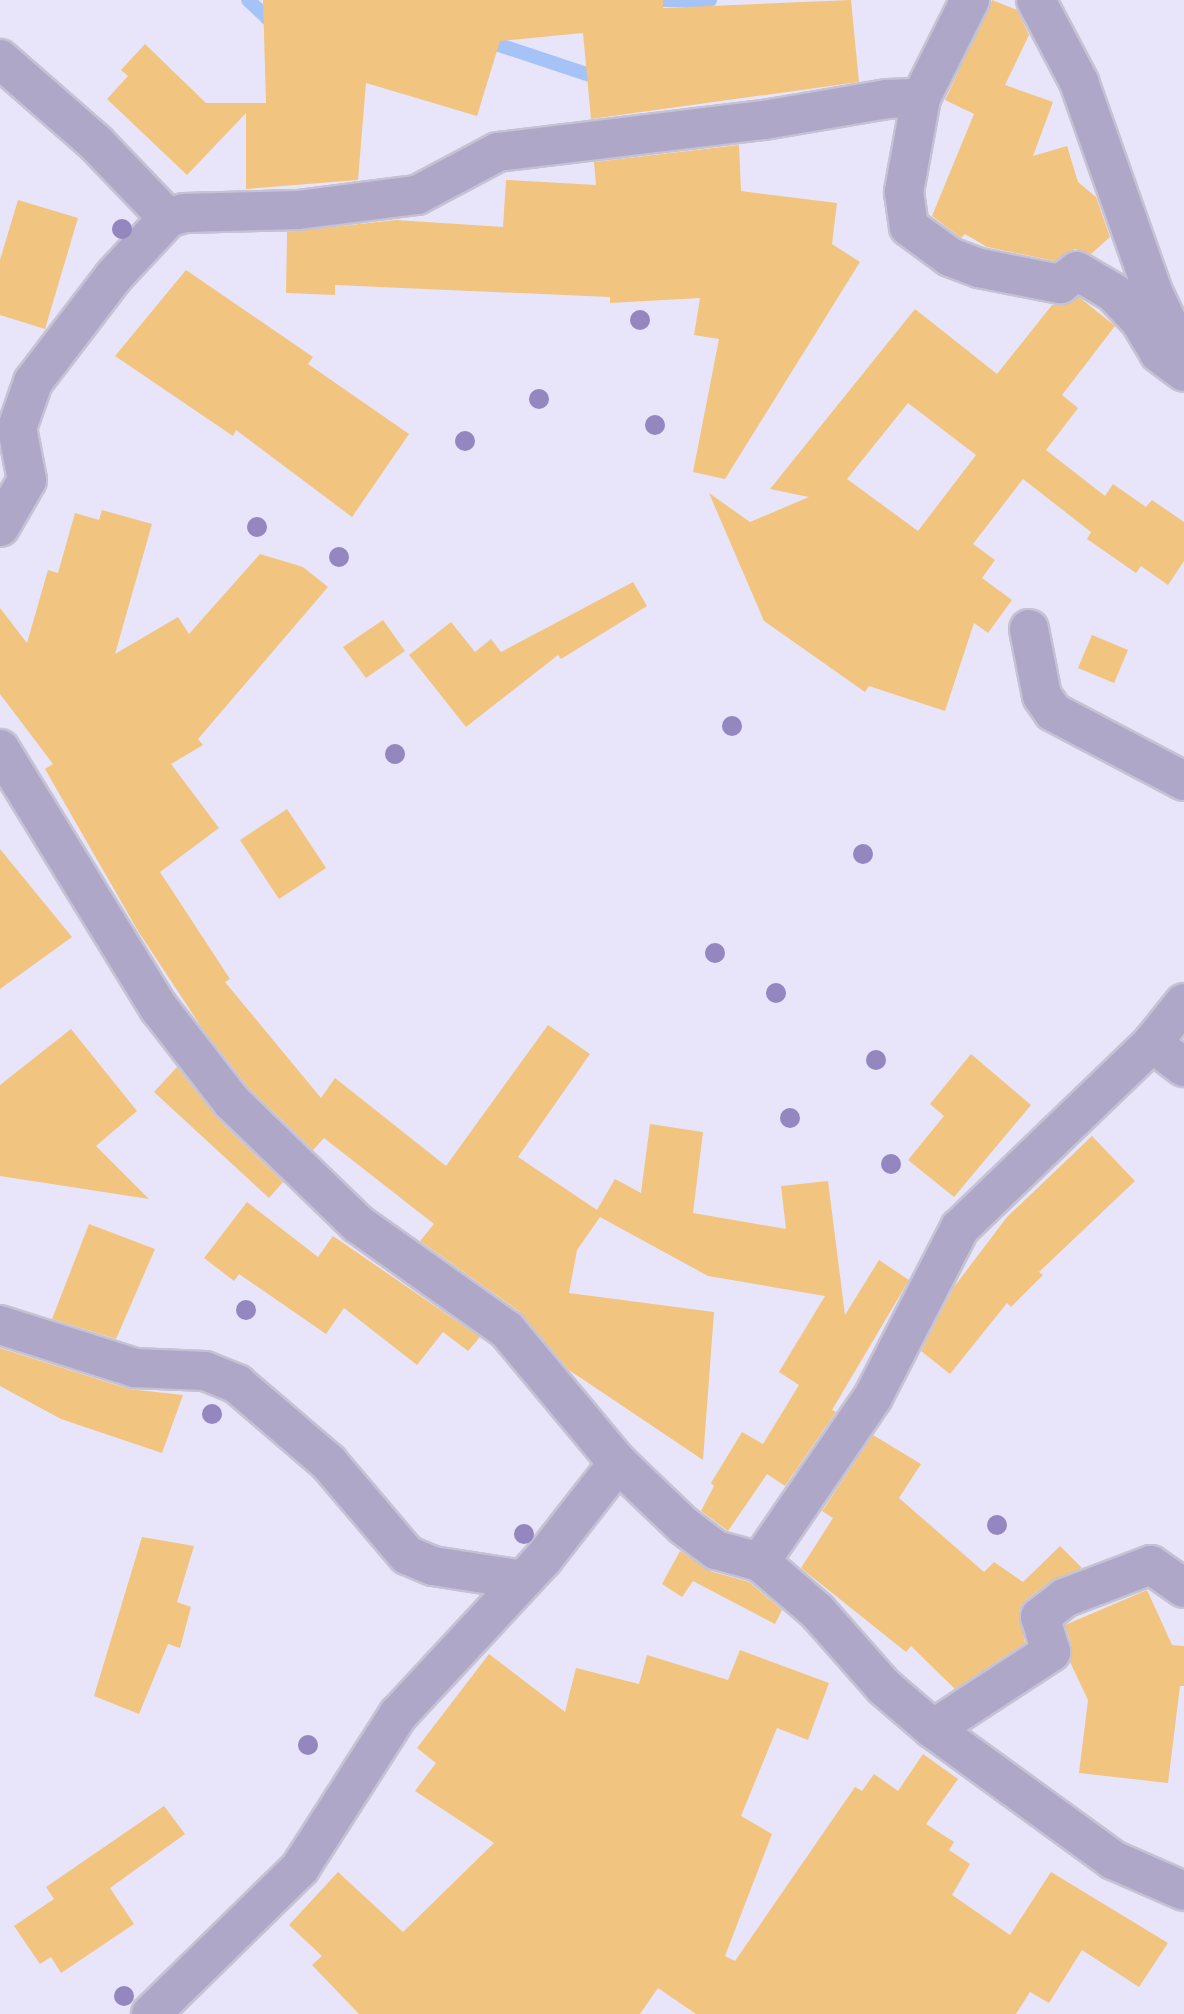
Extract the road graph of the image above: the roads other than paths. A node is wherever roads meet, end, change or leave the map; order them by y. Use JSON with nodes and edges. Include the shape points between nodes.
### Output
{"nodes":[{"id":1,"x":970,"y":0,"type":"edge"},
{"id":2,"x":1036,"y":0,"type":"edge"},
{"id":3,"x":0,"y":59,"type":"edge"},
{"id":4,"x":921,"y":98,"type":"junction"},
{"id":5,"x":168,"y":218,"type":"junction"},
{"id":6,"x":1184,"y":358,"type":"edge"},
{"id":7,"x":1184,"y":372,"type":"edge"},
{"id":8,"x":0,"y":527,"type":"edge"},
{"id":9,"x":1029,"y":629,"type":"dead end"},
{"id":10,"x":0,"y":749,"type":"edge"},
{"id":11,"x":1184,"y":781,"type":"edge"},
{"id":12,"x":1184,"y":1003,"type":"edge"},
{"id":13,"x":1152,"y":1043,"type":"junction"},
{"id":14,"x":1184,"y":1067,"type":"edge"},
{"id":15,"x":0,"y":1325,"type":"edge"},
{"id":16,"x":618,"y":1463,"type":"junction"},
{"id":17,"x":760,"y":1562,"type":"junction"},
{"id":18,"x":523,"y":1580,"type":"junction"},
{"id":19,"x":1184,"y":1588,"type":"edge"},
{"id":20,"x":933,"y":1729,"type":"junction"},
{"id":21,"x":1184,"y":1891,"type":"edge"},
{"id":22,"x":151,"y":2014,"type":"edge"}],
"edges":[{"from":1,"to":4,"type":"street"},
{"from":2,"to":6,"type":"street","via":[[1079,82],[1153,292]]},
{"from":3,"to":5,"type":"street","via":[[96,143]]},
{"from":4,"to":5,"type":"street","via":[[498,152],[417,195],[298,210],[184,213]]},
{"from":4,"to":7,"type":"street","via":[[904,192],[909,227],[950,257],[979,268],[1060,284],[1077,271],[1114,293],[1140,321],[1159,353]]},
{"from":5,"to":8,"type":"street","via":[[114,276],[33,382],[17,428],[27,480]]},
{"from":9,"to":11,"type":"street","via":[[1042,696],[1053,712]]},
{"from":10,"to":16,"type":"street","via":[[159,1008],[232,1102],[358,1224],[507,1330]]},
{"from":12,"to":13,"type":"street"},
{"from":13,"to":14,"type":"street"},
{"from":13,"to":17,"type":"street","via":[[960,1228],[873,1397]]},
{"from":15,"to":18,"type":"street","via":[[135,1368],[205,1371],[237,1384],[328,1462],[407,1555],[445,1569]]},
{"from":16,"to":17,"type":"street","via":[[716,1550]]},
{"from":16,"to":18,"type":"street"},
{"from":17,"to":20,"type":"street","via":[[817,1611],[884,1687]]},
{"from":18,"to":22,"type":"street","via":[[398,1715],[300,1868]]},
{"from":19,"to":20,"type":"street","via":[[1151,1565],[1064,1598],[1040,1617],[1051,1652]]},
{"from":20,"to":21,"type":"street","via":[[1113,1860]]}]}
